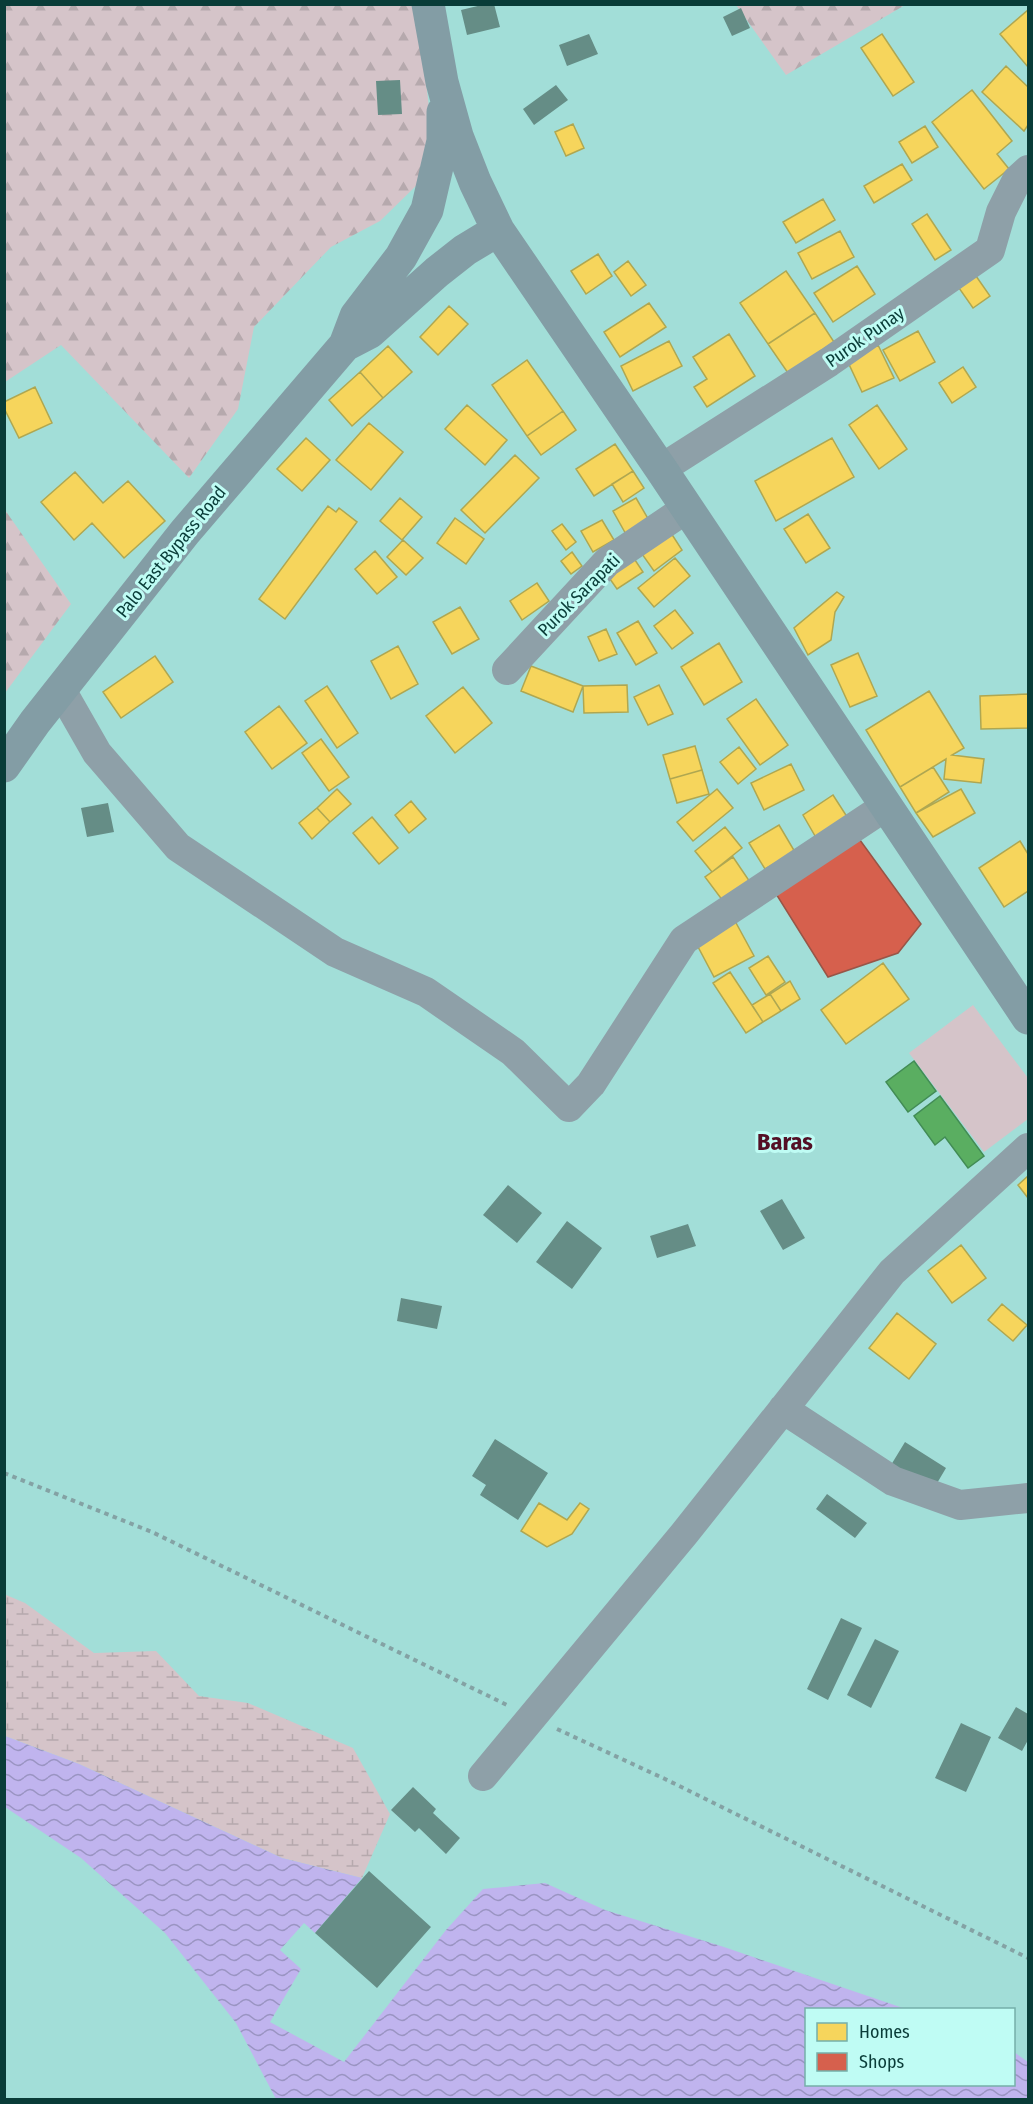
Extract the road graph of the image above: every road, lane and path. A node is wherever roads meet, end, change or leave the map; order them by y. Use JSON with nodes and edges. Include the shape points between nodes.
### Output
{"nodes":[{"id":1,"x":428,"y":4,"type":"edge"},
{"id":2,"x":442,"y":82,"type":"junction"},
{"id":3,"x":1029,"y":170,"type":"edge"},
{"id":4,"x":475,"y":182,"type":"junction"},
{"id":5,"x":427,"y":210,"type":"junction"},
{"id":6,"x":498,"y":230,"type":"junction"},
{"id":7,"x":345,"y":345,"type":"junction"},
{"id":8,"x":662,"y":469,"type":"junction"},
{"id":9,"x":687,"y":508,"type":"junction"},
{"id":10,"x":507,"y":670,"type":"dead end"},
{"id":11,"x":61,"y":690,"type":"junction"},
{"id":12,"x":4,"y":766,"type":"edge"},
{"id":13,"x":886,"y":806,"type":"junction"},
{"id":14,"x":1029,"y":1018,"type":"edge"},
{"id":15,"x":1029,"y":1148,"type":"edge"},
{"id":16,"x":783,"y":1409,"type":"junction"},
{"id":17,"x":1029,"y":1498,"type":"edge"},
{"id":18,"x":483,"y":1776,"type":"dead end"}],
"edges":[{"from":1,"to":2,"type":"main road"},
{"from":2,"to":4,"type":"main road"},
{"from":2,"to":5,"type":"main road","name":"Palo East Bypass Road","via":[[443,141]]},
{"from":3,"to":8,"type":"street","name":"Purok Punay","via":[[1017,180],[990,250],[829,362]]},
{"from":4,"to":5,"type":"main road","name":"Palo East Bypass Road","via":[[461,173],[453,173],[442,183]]},
{"from":4,"to":6,"type":"main road"},
{"from":5,"to":7,"type":"main road","name":"Palo East Bypass Road","via":[[402,258],[356,315]]},
{"from":6,"to":7,"type":"main road","name":"Palo East Bypass Road","via":[[437,272],[370,332]]},
{"from":6,"to":8,"type":"main road"},
{"from":7,"to":11,"type":"main road","name":"Palo East Bypass Road","via":[[185,532]]},
{"from":8,"to":9,"type":"main road"},
{"from":9,"to":10,"type":"street","name":"Purok Sarapati","via":[[607,562]]},
{"from":9,"to":13,"type":"main road"},
{"from":11,"to":12,"type":"main road","name":"Palo East Bypass Road"},
{"from":11,"to":13,"type":"street","via":[[97,753],[178,847],[335,952],[426,992],[513,1052],[569,1107],[591,1084],[684,940]]},
{"from":13,"to":14,"type":"main road"},
{"from":15,"to":16,"type":"street","via":[[892,1272]]},
{"from":16,"to":17,"type":"street","via":[[893,1481],[960,1505]]},
{"from":16,"to":18,"type":"street"}]}
